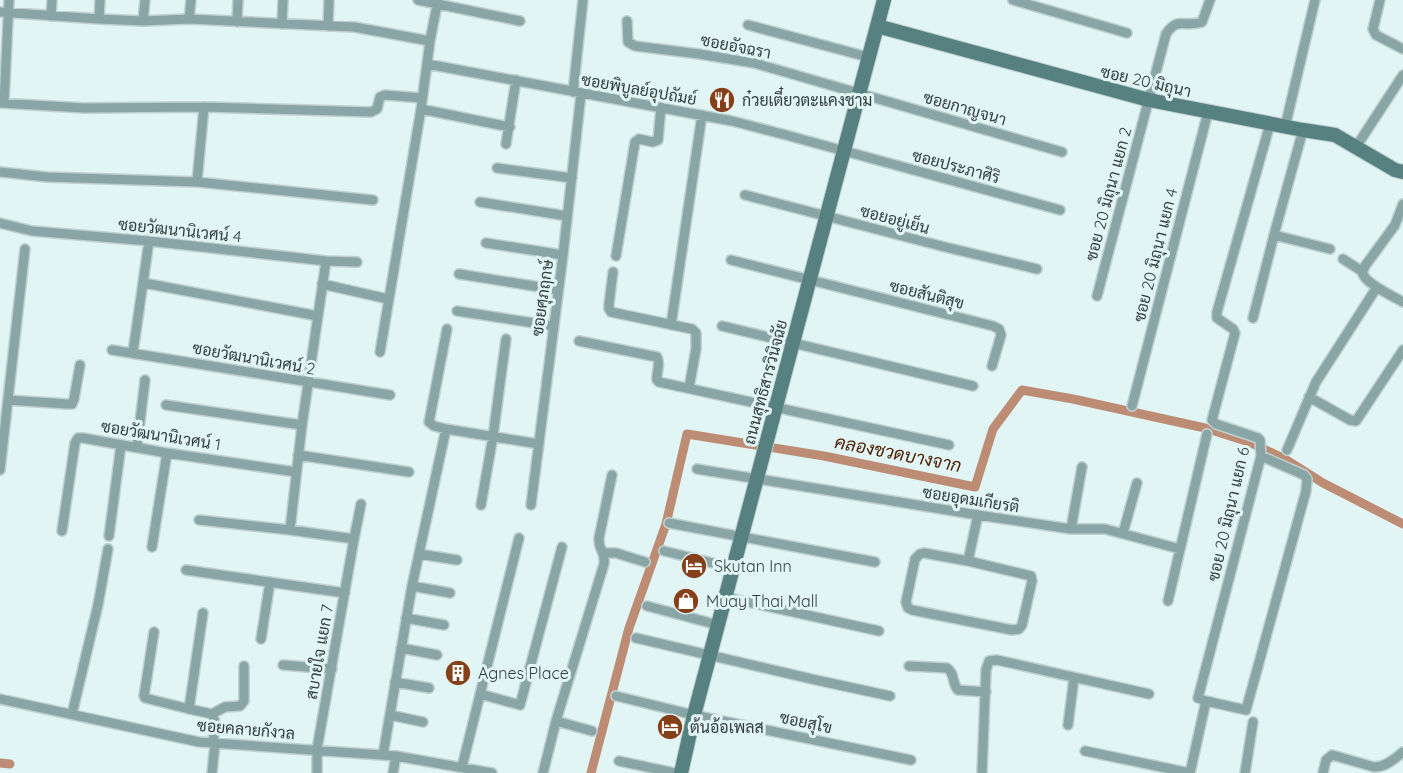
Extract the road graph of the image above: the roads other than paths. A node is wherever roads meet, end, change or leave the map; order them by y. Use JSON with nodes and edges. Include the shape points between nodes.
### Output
{"nodes":[{"id":1,"x":9,"y":0,"type":"edge"},
{"id":2,"x":52,"y":0,"type":"edge"},
{"id":3,"x":100,"y":0,"type":"edge"},
{"id":4,"x":145,"y":0,"type":"edge"},
{"id":5,"x":191,"y":0,"type":"edge"},
{"id":6,"x":238,"y":0,"type":"edge"},
{"id":7,"x":283,"y":0,"type":"edge"},
{"id":8,"x":329,"y":0,"type":"edge"},
{"id":9,"x":418,"y":0,"type":"edge"},
{"id":10,"x":583,"y":0,"type":"edge"},
{"id":11,"x":884,"y":0,"type":"edge"},
{"id":12,"x":1013,"y":0,"type":"edge"},
{"id":13,"x":1210,"y":0,"type":"edge"},
{"id":14,"x":1315,"y":0,"type":"edge"},
{"id":15,"x":1380,"y":0,"type":"edge"},
{"id":16,"x":437,"y":2,"type":"edge"},
{"id":17,"x":4,"y":13,"type":"edge"},
{"id":18,"x":51,"y":16,"type":"junction"},
{"id":19,"x":99,"y":19,"type":"junction"},
{"id":20,"x":189,"y":19,"type":"junction"},
{"id":21,"x":143,"y":21,"type":"junction"},
{"id":22,"x":520,"y":21,"type":"dead end"},
{"id":23,"x":627,"y":21,"type":"dead end"},
{"id":24,"x":237,"y":22,"type":"junction"},
{"id":25,"x":282,"y":24,"type":"junction"},
{"id":26,"x":748,"y":25,"type":"dead end"},
{"id":27,"x":328,"y":26,"type":"junction"},
{"id":28,"x":877,"y":26,"type":"junction"},
{"id":29,"x":1127,"y":33,"type":"dead end"},
{"id":30,"x":430,"y":42,"type":"junction"},
{"id":31,"x":1403,"y":49,"type":"edge"},
{"id":32,"x":868,"y":57,"type":"junction"},
{"id":33,"x":427,"y":64,"type":"junction"},
{"id":34,"x":1403,"y":75,"type":"edge"},
{"id":35,"x":516,"y":80,"type":"junction"},
{"id":36,"x":859,"y":92,"type":"junction"},
{"id":37,"x":577,"y":93,"type":"junction"},
{"id":38,"x":422,"y":98,"type":"junction"},
{"id":39,"x":1149,"y":100,"type":"junction"},
{"id":40,"x":2,"y":103,"type":"edge"},
{"id":41,"x":204,"y":107,"type":"junction"},
{"id":42,"x":661,"y":107,"type":"junction"},
{"id":43,"x":421,"y":109,"type":"junction"},
{"id":44,"x":1208,"y":112,"type":"junction"},
{"id":45,"x":702,"y":115,"type":"junction"},
{"id":46,"x":1270,"y":124,"type":"junction"},
{"id":47,"x":510,"y":127,"type":"junction"},
{"id":48,"x":1285,"y":127,"type":"junction"},
{"id":49,"x":1303,"y":130,"type":"junction"},
{"id":50,"x":506,"y":144,"type":"dead end"},
{"id":51,"x":1356,"y":147,"type":"junction"},
{"id":52,"x":844,"y":150,"type":"junction"},
{"id":53,"x":1062,"y":152,"type":"dead end"},
{"id":54,"x":496,"y":168,"type":"dead end"},
{"id":55,"x":0,"y":172,"type":"edge"},
{"id":56,"x":1403,"y":172,"type":"edge"},
{"id":57,"x":572,"y":178,"type":"junction"},
{"id":58,"x":197,"y":182,"type":"junction"},
{"id":59,"x":745,"y":195,"type":"dead end"},
{"id":60,"x":373,"y":200,"type":"dead end"},
{"id":61,"x":480,"y":202,"type":"dead end"},
{"id":62,"x":1403,"y":204,"type":"edge"},
{"id":63,"x":1060,"y":210,"type":"dead end"},
{"id":64,"x":567,"y":216,"type":"junction"},
{"id":65,"x":826,"y":216,"type":"junction"},
{"id":66,"x":0,"y":223,"type":"edge"},
{"id":67,"x":1274,"y":235,"type":"junction"},
{"id":68,"x":149,"y":242,"type":"junction"},
{"id":69,"x":486,"y":243,"type":"dead end"},
{"id":70,"x":24,"y":249,"type":"dead end"},
{"id":71,"x":1329,"y":249,"type":"dead end"},
{"id":72,"x":563,"y":255,"type":"junction"},
{"id":73,"x":616,"y":256,"type":"dead end"},
{"id":74,"x":731,"y":260,"type":"dead end"},
{"id":75,"x":1343,"y":260,"type":"dead end"},
{"id":76,"x":326,"y":261,"type":"junction"},
{"id":77,"x":357,"y":262,"type":"dead end"},
{"id":78,"x":1037,"y":269,"type":"dead end"},
{"id":79,"x":614,"y":272,"type":"dead end"},
{"id":80,"x":1362,"y":272,"type":"junction"},
{"id":81,"x":459,"y":274,"type":"dead end"},
{"id":82,"x":809,"y":280,"type":"junction"},
{"id":83,"x":144,"y":283,"type":"junction"},
{"id":84,"x":322,"y":284,"type":"junction"},
{"id":85,"x":1377,"y":288,"type":"junction"},
{"id":86,"x":558,"y":290,"type":"junction"},
{"id":87,"x":1097,"y":296,"type":"dead end"},
{"id":88,"x":388,"y":299,"type":"junction"},
{"id":89,"x":1403,"y":302,"type":"edge"},
{"id":90,"x":457,"y":311,"type":"dead end"},
{"id":91,"x":318,"y":316,"type":"junction"},
{"id":92,"x":1253,"y":318,"type":"dead end"},
{"id":93,"x":671,"y":325,"type":"junction"},
{"id":94,"x":553,"y":326,"type":"junction"},
{"id":95,"x":722,"y":326,"type":"dead end"},
{"id":96,"x":447,"y":329,"type":"dead end"},
{"id":97,"x":506,"y":339,"type":"dead end"},
{"id":98,"x":579,"y":341,"type":"dead end"},
{"id":99,"x":792,"y":344,"type":"junction"},
{"id":100,"x":112,"y":350,"type":"dead end"},
{"id":101,"x":1403,"y":350,"type":"edge"},
{"id":102,"x":133,"y":352,"type":"junction"},
{"id":103,"x":380,"y":352,"type":"dead end"},
{"id":104,"x":80,"y":365,"type":"dead end"},
{"id":105,"x":992,"y":366,"type":"dead end"},
{"id":106,"x":145,"y":380,"type":"dead end"},
{"id":107,"x":309,"y":383,"type":"junction"},
{"id":108,"x":973,"y":386,"type":"dead end"},
{"id":109,"x":689,"y":388,"type":"junction"},
{"id":110,"x":390,"y":395,"type":"dead end"},
{"id":111,"x":1309,"y":397,"type":"junction"},
{"id":112,"x":8,"y":400,"type":"junction"},
{"id":113,"x":166,"y":405,"type":"dead end"},
{"id":114,"x":1132,"y":406,"type":"dead end"},
{"id":115,"x":776,"y":407,"type":"junction"},
{"id":116,"x":302,"y":425,"type":"junction"},
{"id":117,"x":446,"y":429,"type":"junction"},
{"id":118,"x":1207,"y":434,"type":"dead end"},
{"id":119,"x":493,"y":436,"type":"junction"},
{"id":120,"x":539,"y":444,"type":"junction"},
{"id":121,"x":121,"y":445,"type":"junction"},
{"id":122,"x":949,"y":445,"type":"dead end"},
{"id":123,"x":137,"y":447,"type":"junction"},
{"id":124,"x":1287,"y":450,"type":"dead end"},
{"id":125,"x":167,"y":453,"type":"junction"},
{"id":126,"x":1261,"y":454,"type":"junction"},
{"id":127,"x":298,"y":455,"type":"junction"},
{"id":128,"x":1082,"y":467,"type":"dead end"},
{"id":129,"x":697,"y":469,"type":"dead end"},
{"id":130,"x":0,"y":470,"type":"edge"},
{"id":131,"x":296,"y":472,"type":"junction"},
{"id":132,"x":409,"y":472,"type":"dead end"},
{"id":133,"x":612,"y":475,"type":"dead end"},
{"id":134,"x":757,"y":479,"type":"junction"},
{"id":135,"x":1137,"y":483,"type":"dead end"},
{"id":136,"x":361,"y":504,"type":"dead end"},
{"id":137,"x":481,"y":505,"type":"dead end"},
{"id":138,"x":531,"y":505,"type":"dead end"},
{"id":139,"x":978,"y":515,"type":"junction"},
{"id":140,"x":199,"y":520,"type":"dead end"},
{"id":141,"x":669,"y":524,"type":"dead end"},
{"id":142,"x":1071,"y":529,"type":"junction"},
{"id":143,"x":290,"y":530,"type":"junction"},
{"id":144,"x":62,"y":531,"type":"dead end"},
{"id":145,"x":1123,"y":532,"type":"junction"},
{"id":146,"x":109,"y":536,"type":"dead end"},
{"id":147,"x":741,"y":537,"type":"junction"},
{"id":148,"x":519,"y":538,"type":"dead end"},
{"id":149,"x":354,"y":539,"type":"junction"},
{"id":150,"x":152,"y":547,"type":"dead end"},
{"id":151,"x":562,"y":547,"type":"dead end"},
{"id":152,"x":108,"y":549,"type":"dead end"},
{"id":153,"x":1180,"y":549,"type":"junction"},
{"id":154,"x":664,"y":552,"type":"dead end"},
{"id":155,"x":603,"y":553,"type":"junction"},
{"id":156,"x":419,"y":554,"type":"junction"},
{"id":157,"x":457,"y":560,"type":"dead end"},
{"id":158,"x":968,"y":561,"type":"junction"},
{"id":159,"x":645,"y":562,"type":"dead end"},
{"id":160,"x":875,"y":562,"type":"dead end"},
{"id":161,"x":733,"y":568,"type":"junction"},
{"id":162,"x":186,"y":570,"type":"dead end"},
{"id":163,"x":270,"y":582,"type":"junction"},
{"id":164,"x":412,"y":586,"type":"junction"},
{"id":165,"x":345,"y":593,"type":"junction"},
{"id":166,"x":450,"y":593,"type":"dead end"},
{"id":167,"x":725,"y":597,"type":"junction"},
{"id":168,"x":1168,"y":601,"type":"dead end"},
{"id":169,"x":647,"y":606,"type":"dead end"},
{"id":170,"x":203,"y":613,"type":"dead end"},
{"id":171,"x":406,"y":618,"type":"junction"},
{"id":172,"x":444,"y":625,"type":"dead end"},
{"id":173,"x":718,"y":625,"type":"junction"},
{"id":174,"x":879,"y":631,"type":"dead end"},
{"id":175,"x":154,"y":633,"type":"dead end"},
{"id":176,"x":636,"y":638,"type":"dead end"},
{"id":177,"x":261,"y":639,"type":"dead end"},
{"id":178,"x":401,"y":648,"type":"junction"},
{"id":179,"x":437,"y":655,"type":"dead end"},
{"id":180,"x":710,"y":655,"type":"junction"},
{"id":181,"x":282,"y":665,"type":"dead end"},
{"id":182,"x":244,"y":666,"type":"dead end"},
{"id":183,"x":909,"y":666,"type":"dead end"},
{"id":184,"x":332,"y":669,"type":"junction"},
{"id":185,"x":1074,"y":678,"type":"junction"},
{"id":186,"x":395,"y":682,"type":"junction"},
{"id":187,"x":429,"y":688,"type":"dead end"},
{"id":188,"x":986,"y":692,"type":"junction"},
{"id":189,"x":480,"y":694,"type":"junction"},
{"id":190,"x":1149,"y":694,"type":"dead end"},
{"id":191,"x":616,"y":696,"type":"dead end"},
{"id":192,"x":890,"y":696,"type":"dead end"},
{"id":193,"x":0,"y":699,"type":"edge"},
{"id":194,"x":1206,"y":701,"type":"junction"},
{"id":195,"x":189,"y":709,"type":"junction"},
{"id":196,"x":72,"y":714,"type":"junction"},
{"id":197,"x":212,"y":714,"type":"junction"},
{"id":198,"x":390,"y":715,"type":"junction"},
{"id":199,"x":694,"y":715,"type":"junction"},
{"id":200,"x":556,"y":721,"type":"junction"},
{"id":201,"x":423,"y":722,"type":"dead end"},
{"id":202,"x":1253,"y":722,"type":"dead end"},
{"id":203,"x":1068,"y":725,"type":"dead end"},
{"id":204,"x":592,"y":730,"type":"dead end"},
{"id":205,"x":214,"y":744,"type":"junction"},
{"id":206,"x":317,"y":749,"type":"junction"},
{"id":207,"x":1085,"y":751,"type":"dead end"},
{"id":208,"x":1403,"y":752,"type":"edge"},
{"id":209,"x":383,"y":754,"type":"junction"},
{"id":210,"x":396,"y":756,"type":"junction"},
{"id":211,"x":911,"y":759,"type":"dead end"},
{"id":212,"x":619,"y":761,"type":"dead end"},
{"id":213,"x":462,"y":767,"type":"junction"},
{"id":214,"x":212,"y":773,"type":"edge"},
{"id":215,"x":317,"y":773,"type":"edge"},
{"id":216,"x":393,"y":773,"type":"edge"},
{"id":217,"x":491,"y":773,"type":"edge"},
{"id":218,"x":543,"y":773,"type":"edge"},
{"id":219,"x":675,"y":773,"type":"edge"},
{"id":220,"x":681,"y":773,"type":"edge"},
{"id":221,"x":982,"y":773,"type":"edge"},
{"id":222,"x":1190,"y":773,"type":"edge"},
{"id":223,"x":1245,"y":773,"type":"edge"},
{"id":224,"x":1323,"y":773,"type":"edge"}],
"edges":[{"from":1,"to":17,"type":"street"},
{"from":2,"to":18,"type":"street"},
{"from":3,"to":19,"type":"street"},
{"from":4,"to":21,"type":"street"},
{"from":5,"to":20,"type":"street"},
{"from":6,"to":24,"type":"street"},
{"from":7,"to":25,"type":"street"},
{"from":8,"to":27,"type":"street"},
{"from":9,"to":16,"type":"street"},
{"from":10,"to":37,"type":"street","name":"ซอยศุภฤกษ์"},
{"from":11,"to":28,"type":"street","name":"ถนนสุทธิสารวินิจฉัย"},
{"from":12,"to":29,"type":"street"},
{"from":13,"to":39,"type":"street","name":"ซอย 20 มิถุนา แยก 2","via":[[1202,22],[1178,23],[1166,34]]},
{"from":14,"to":48,"type":"street"},
{"from":15,"to":31,"type":"street","via":[[1373,29],[1376,35]]},
{"from":16,"to":22,"type":"street"},
{"from":16,"to":30,"type":"street"},
{"from":17,"to":18,"type":"street"},
{"from":17,"to":40,"type":"street"},
{"from":18,"to":19,"type":"street"},
{"from":19,"to":21,"type":"street"},
{"from":20,"to":21,"type":"street"},
{"from":20,"to":24,"type":"street"},
{"from":23,"to":36,"type":"street","name":"ซอยอัจฉรา","via":[[628,42],[635,46],[754,63]]},
{"from":24,"to":25,"type":"street"},
{"from":25,"to":27,"type":"street"},
{"from":26,"to":32,"type":"street"},
{"from":27,"to":30,"type":"street","via":[[363,28]]},
{"from":28,"to":32,"type":"street","name":"ถนนสุทธิสารวินิจฉัย"},
{"from":28,"to":39,"type":"street","name":"ซอย 20 มิถุนา"},
{"from":30,"to":33,"type":"street"},
{"from":32,"to":36,"type":"street","name":"ถนนสุทธิสารวินิจฉัย"},
{"from":33,"to":35,"type":"street","name":"ซอยพิบูลย์อุปถัมย์"},
{"from":33,"to":38,"type":"street"},
{"from":34,"to":51,"type":"street"},
{"from":35,"to":37,"type":"street","name":"ซอยพิบูลย์อุปถัมย์"},
{"from":35,"to":47,"type":"street"},
{"from":36,"to":52,"type":"street","name":"ถนนสุทธิสารวินิจฉัย"},
{"from":36,"to":53,"type":"street","name":"ซอยกาญจนา"},
{"from":37,"to":42,"type":"street","name":"ซอยพิบูลย์อุปถัมย์"},
{"from":37,"to":57,"type":"street","name":"ซอยศุภฤกษ์"},
{"from":38,"to":41,"type":"street","via":[[382,96],[377,109],[371,112]]},
{"from":38,"to":43,"type":"street"},
{"from":39,"to":44,"type":"street","name":"ซอย 20 มิถุนา"},
{"from":39,"to":87,"type":"street","name":"ซอย 20 มิถุนา แยก 2"},
{"from":40,"to":41,"type":"street","via":[[84,108]]},
{"from":41,"to":58,"type":"street"},
{"from":42,"to":45,"type":"street","name":"ซอยพิบูลย์อุปถัมย์"},
{"from":42,"to":73,"type":"street","via":[[658,140],[635,142]]},
{"from":43,"to":47,"type":"street"},
{"from":43,"to":88,"type":"street"},
{"from":44,"to":46,"type":"street","name":"ซอย 20 มิถุนา"},
{"from":44,"to":114,"type":"street","name":"ซอย 20 มิถุนา แยก 4"},
{"from":45,"to":52,"type":"street","name":"ซอยพิบูลย์อุปถัมย์"},
{"from":45,"to":93,"type":"street"},
{"from":46,"to":48,"type":"street","name":"ซอย 20 มิถุนา"},
{"from":46,"to":126,"type":"street","name":"ซอย 20 มิถุนา แยก 6","via":[[1217,312],[1217,318],[1235,333],[1212,420],[1254,435],[1260,440]]},
{"from":47,"to":50,"type":"street"},
{"from":48,"to":49,"type":"street","name":"ซอย 20 มิถุนา"},
{"from":49,"to":51,"type":"street","name":"ซอย 20 มิถุนา","via":[[1335,135]]},
{"from":49,"to":67,"type":"street"},
{"from":51,"to":56,"type":"street","name":"ซอย 20 มิถุนา"},
{"from":52,"to":63,"type":"street","name":"ซอยประภาศิริ"},
{"from":52,"to":65,"type":"street","name":"ถนนสุทธิสารวินิจฉัย"},
{"from":54,"to":57,"type":"street"},
{"from":55,"to":58,"type":"street"},
{"from":57,"to":64,"type":"street","name":"ซอยศุภฤกษ์"},
{"from":58,"to":60,"type":"street"},
{"from":59,"to":65,"type":"street","name":"ซอยอยู่เย็น"},
{"from":61,"to":64,"type":"street"},
{"from":62,"to":80,"type":"street","via":[[1395,225]]},
{"from":64,"to":72,"type":"street","name":"ซอยศุภฤกษ์"},
{"from":65,"to":78,"type":"street","name":"ซอยอยู่เย็น"},
{"from":65,"to":82,"type":"street","name":"ถนนสุทธิสารวินิจฉัย"},
{"from":66,"to":68,"type":"street","name":"ซอยวัฒนานิเวศน์ 4","via":[[32,231]]},
{"from":67,"to":71,"type":"street"},
{"from":67,"to":92,"type":"street"},
{"from":68,"to":76,"type":"street","name":"ซอยวัฒนานิเวศน์ 4"},
{"from":68,"to":83,"type":"street"},
{"from":69,"to":72,"type":"street"},
{"from":70,"to":112,"type":"street"},
{"from":72,"to":86,"type":"street","name":"ซอยศุภฤกษ์"},
{"from":74,"to":82,"type":"street"},
{"from":75,"to":80,"type":"street"},
{"from":76,"to":77,"type":"street","name":"ซอยวัฒนานิเวศน์ 4"},
{"from":76,"to":84,"type":"street"},
{"from":79,"to":93,"type":"street","via":[[611,312]]},
{"from":80,"to":85,"type":"street"},
{"from":81,"to":86,"type":"street"},
{"from":82,"to":99,"type":"street","name":"ถนนสุทธิสารวินิจฉัย"},
{"from":82,"to":105,"type":"street","name":"ซอยสันติสุข","via":[[993,326],[1001,335]]},
{"from":83,"to":91,"type":"street"},
{"from":83,"to":102,"type":"street"},
{"from":84,"to":88,"type":"street"},
{"from":84,"to":91,"type":"street"},
{"from":85,"to":89,"type":"street"},
{"from":85,"to":111,"type":"street"},
{"from":86,"to":94,"type":"street","name":"ซอยศุภฤกษ์"},
{"from":88,"to":103,"type":"street"},
{"from":90,"to":94,"type":"street"},
{"from":91,"to":107,"type":"street"},
{"from":93,"to":109,"type":"street","via":[[696,333]]},
{"from":94,"to":120,"type":"street","name":"ซอยศุภฤกษ์"},
{"from":95,"to":99,"type":"street"},
{"from":96,"to":117,"type":"street","via":[[429,417],[431,424]]},
{"from":97,"to":119,"type":"street"},
{"from":98,"to":109,"type":"street","via":[[657,357],[657,380]]},
{"from":99,"to":108,"type":"street"},
{"from":99,"to":115,"type":"street","name":"ถนนสุทธิสารวินิจฉัย"},
{"from":100,"to":102,"type":"street","name":"ซอยวัฒนานิเวศน์ 2"},
{"from":101,"to":111,"type":"street","via":[[1356,421]]},
{"from":102,"to":107,"type":"street","name":"ซอยวัฒนานิเวศน์ 2"},
{"from":104,"to":112,"type":"street","via":[[72,404]]},
{"from":106,"to":123,"type":"street"},
{"from":107,"to":110,"type":"street","name":"ซอยวัฒนานิเวศน์ 2"},
{"from":107,"to":116,"type":"street"},
{"from":109,"to":115,"type":"street"},
{"from":111,"to":124,"type":"street"},
{"from":112,"to":130,"type":"street"},
{"from":113,"to":116,"type":"street"},
{"from":115,"to":122,"type":"street"},
{"from":115,"to":134,"type":"street","name":"ถนนสุทธิสารวินิจฉัย"},
{"from":116,"to":127,"type":"street"},
{"from":117,"to":119,"type":"street"},
{"from":117,"to":156,"type":"street"},
{"from":118,"to":153,"type":"street"},
{"from":119,"to":120,"type":"street"},
{"from":119,"to":137,"type":"street"},
{"from":120,"to":138,"type":"street","name":"ซอยศุภฤกษ์"},
{"from":121,"to":123,"type":"street","name":"ซอยวัฒนานิเวศน์ 1"},
{"from":121,"to":144,"type":"street","name":"ซอยวัฒนานิเวศน์ 1","via":[[78,438]]},
{"from":121,"to":146,"type":"street"},
{"from":123,"to":125,"type":"street","name":"ซอยวัฒนานิเวศน์ 1"},
{"from":125,"to":131,"type":"street","name":"ซอยวัฒนานิเวศน์ 1"},
{"from":125,"to":150,"type":"street"},
{"from":126,"to":194,"type":"street","name":"ซอย 20 มิถุนา แยก 6","via":[[1198,699]]},
{"from":126,"to":194,"type":"street","via":[[1304,475],[1307,484],[1246,710]]},
{"from":127,"to":131,"type":"street"},
{"from":127,"to":132,"type":"street"},
{"from":128,"to":142,"type":"street"},
{"from":129,"to":134,"type":"street","name":"ซอยอุดมเกียรติ"},
{"from":131,"to":143,"type":"street"},
{"from":133,"to":155,"type":"street","via":[[599,538]]},
{"from":134,"to":139,"type":"street","name":"ซอยอุดมเกียรติ"},
{"from":134,"to":147,"type":"street","name":"ถนนสุทธิสารวินิจฉัย"},
{"from":135,"to":145,"type":"street"},
{"from":136,"to":149,"type":"street","name":"สบายใจ แยก 7"},
{"from":139,"to":142,"type":"street","name":"ซอยอุดมเกียรติ"},
{"from":139,"to":158,"type":"street"},
{"from":140,"to":143,"type":"street"},
{"from":141,"to":147,"type":"street"},
{"from":142,"to":145,"type":"street","name":"ซอยอุดมเกียรติ"},
{"from":143,"to":149,"type":"street"},
{"from":145,"to":153,"type":"street","name":"ซอยอุดมเกียรติ"},
{"from":147,"to":160,"type":"street"},
{"from":147,"to":161,"type":"street","name":"ถนนสุทธิสารวินิจฉัย"},
{"from":148,"to":189,"type":"street"},
{"from":149,"to":165,"type":"street","name":"สบายใจ แยก 7"},
{"from":151,"to":189,"type":"street","via":[[519,705]]},
{"from":152,"to":196,"type":"street"},
{"from":153,"to":168,"type":"street"},
{"from":154,"to":161,"type":"street"},
{"from":155,"to":159,"type":"street"},
{"from":155,"to":200,"type":"street","via":[[604,564]]},
{"from":156,"to":157,"type":"street"},
{"from":156,"to":164,"type":"street"},
{"from":158,"to":158,"type":"street","via":[[1031,576],[1019,629],[908,608],[915,559],[920,554]]},
{"from":161,"to":167,"type":"street","name":"ถนนสุทธิสารวินิจฉัย"},
{"from":162,"to":163,"type":"street"},
{"from":163,"to":165,"type":"street"},
{"from":163,"to":177,"type":"street"},
{"from":164,"to":166,"type":"street"},
{"from":164,"to":171,"type":"street"},
{"from":165,"to":184,"type":"street","name":"สบายใจ แยก 7"},
{"from":167,"to":173,"type":"street","name":"ถนนสุทธิสารวินิจฉัย"},
{"from":167,"to":174,"type":"street"},
{"from":169,"to":173,"type":"street"},
{"from":170,"to":195,"type":"street"},
{"from":171,"to":172,"type":"street"},
{"from":171,"to":178,"type":"street"},
{"from":173,"to":180,"type":"street","name":"ถนนสุทธิสารวินิจฉัย"},
{"from":175,"to":195,"type":"street","via":[[144,696]]},
{"from":176,"to":180,"type":"street"},
{"from":178,"to":179,"type":"street"},
{"from":178,"to":186,"type":"street"},
{"from":180,"to":192,"type":"street"},
{"from":180,"to":199,"type":"street","name":"ถนนสุทธิสารวินิจฉัย"},
{"from":181,"to":184,"type":"street"},
{"from":182,"to":197,"type":"street","via":[[242,704]]},
{"from":183,"to":188,"type":"street","via":[[947,668],[958,690]]},
{"from":184,"to":206,"type":"street","name":"สบายใจ แยก 7"},
{"from":185,"to":188,"type":"street","via":[[989,661]]},
{"from":185,"to":190,"type":"street"},
{"from":185,"to":203,"type":"street"},
{"from":186,"to":187,"type":"street"},
{"from":186,"to":198,"type":"street"},
{"from":188,"to":221,"type":"street"},
{"from":189,"to":213,"type":"street"},
{"from":191,"to":199,"type":"street","name":"ซอยสุโข"},
{"from":193,"to":196,"type":"street","name":"ซอยคลายกังวล"},
{"from":194,"to":222,"type":"street","name":"ซอย 20 มิถุนา แยก 6"},
{"from":195,"to":197,"type":"street"},
{"from":196,"to":205,"type":"street","name":"ซอยคลายกังวล"},
{"from":197,"to":205,"type":"street"},
{"from":198,"to":201,"type":"street"},
{"from":198,"to":209,"type":"street"},
{"from":199,"to":211,"type":"street","name":"ซอยสุโข"},
{"from":199,"to":220,"type":"street","name":"ถนนสุทธิสารวินิจฉัย"},
{"from":200,"to":204,"type":"street"},
{"from":200,"to":218,"type":"street"},
{"from":202,"to":223,"type":"street"},
{"from":205,"to":206,"type":"street","name":"ซอยคลายกังวล"},
{"from":205,"to":214,"type":"street"},
{"from":206,"to":209,"type":"street","name":"ซอยคลายกังวล"},
{"from":206,"to":215,"type":"street","name":"สบายใจ แยก 7"},
{"from":207,"to":222,"type":"street"},
{"from":208,"to":224,"type":"street","via":[[1380,767],[1332,755],[1326,760]]},
{"from":209,"to":210,"type":"street","name":"ซอยคลายกังวล"},
{"from":210,"to":213,"type":"street","name":"ซอยคลายกังวล"},
{"from":210,"to":216,"type":"street"},
{"from":212,"to":219,"type":"street"},
{"from":213,"to":217,"type":"street","name":"ซอยคลายกังวล"}]}
